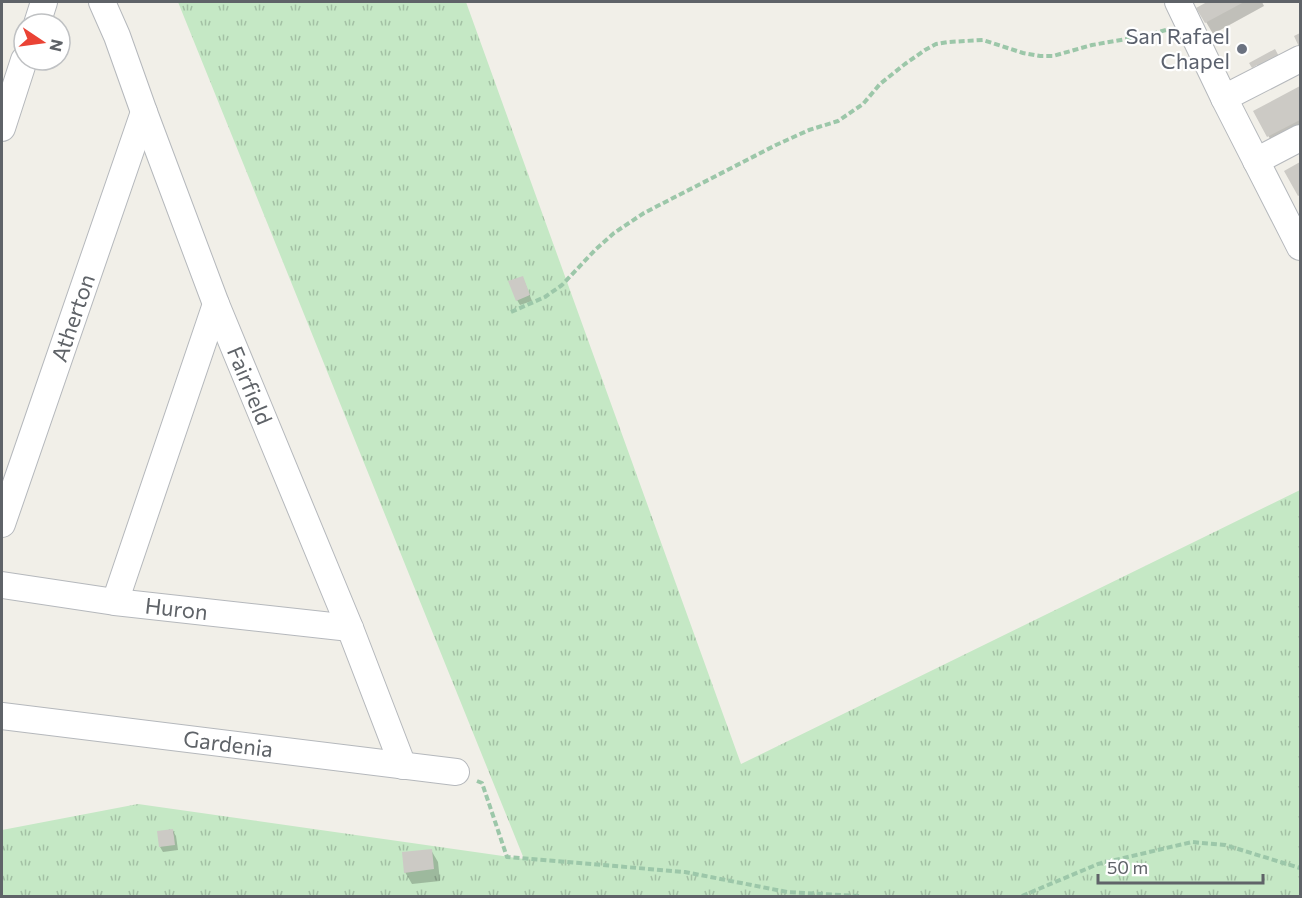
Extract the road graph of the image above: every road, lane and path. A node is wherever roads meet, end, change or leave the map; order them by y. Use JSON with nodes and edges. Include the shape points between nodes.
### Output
{"nodes":[{"id":1,"x":102,"y":2,"type":"edge"},
{"id":2,"x":1184,"y":13,"type":"edge"},
{"id":3,"x":1300,"y":59,"type":"edge"},
{"id":4,"x":20,"y":72,"type":"edge"},
{"id":5,"x":1224,"y":98,"type":"junction"},
{"id":6,"x":144,"y":112,"type":"junction"},
{"id":7,"x":2,"y":128,"type":"edge"},
{"id":8,"x":1300,"y":138,"type":"edge"},
{"id":9,"x":1256,"y":160,"type":"junction"},
{"id":10,"x":1300,"y":247,"type":"edge"},
{"id":11,"x":216,"y":304,"type":"junction"},
{"id":12,"x":511,"y":312,"type":"dead end"},
{"id":13,"x":2,"y":525,"type":"edge"},
{"id":14,"x":2,"y":585,"type":"edge"},
{"id":15,"x":115,"y":602,"type":"junction"},
{"id":16,"x":350,"y":628,"type":"junction"},
{"id":17,"x":2,"y":716,"type":"edge"},
{"id":18,"x":403,"y":766,"type":"junction"},
{"id":19,"x":456,"y":772,"type":"joint"},
{"id":20,"x":1300,"y":868,"type":"edge"},
{"id":21,"x":859,"y":897,"type":"edge"},
{"id":22,"x":1022,"y":897,"type":"edge"}],
"edges":[{"from":1,"to":6,"type":"street","name":"Fairfield"},
{"from":2,"to":5,"type":"street"},
{"from":2,"to":12,"type":"path","via":[[1144,36],[1053,56],[1023,53],[983,40],[936,44],[905,64],[838,121],[776,145],[644,213],[614,233],[562,285]]},
{"from":3,"to":5,"type":"street"},
{"from":4,"to":7,"type":"street"},
{"from":5,"to":9,"type":"street"},
{"from":6,"to":11,"type":"street","name":"Fairfield"},
{"from":6,"to":13,"type":"street","name":"Atherton"},
{"from":8,"to":9,"type":"street"},
{"from":9,"to":10,"type":"street"},
{"from":11,"to":15,"type":"street"},
{"from":11,"to":16,"type":"street","name":"Fairfield"},
{"from":14,"to":15,"type":"street","name":"Huron"},
{"from":15,"to":16,"type":"street","name":"Huron"},
{"from":16,"to":18,"type":"street","name":"Fairfield"},
{"from":17,"to":18,"type":"street","name":"Gardenia"},
{"from":18,"to":19,"type":"street","name":"Gardenia"},
{"from":19,"to":21,"type":"path","via":[[482,783],[507,856],[685,872],[787,892]]},
{"from":20,"to":22,"type":"path","via":[[1226,845],[1192,842],[1098,864]]}]}
